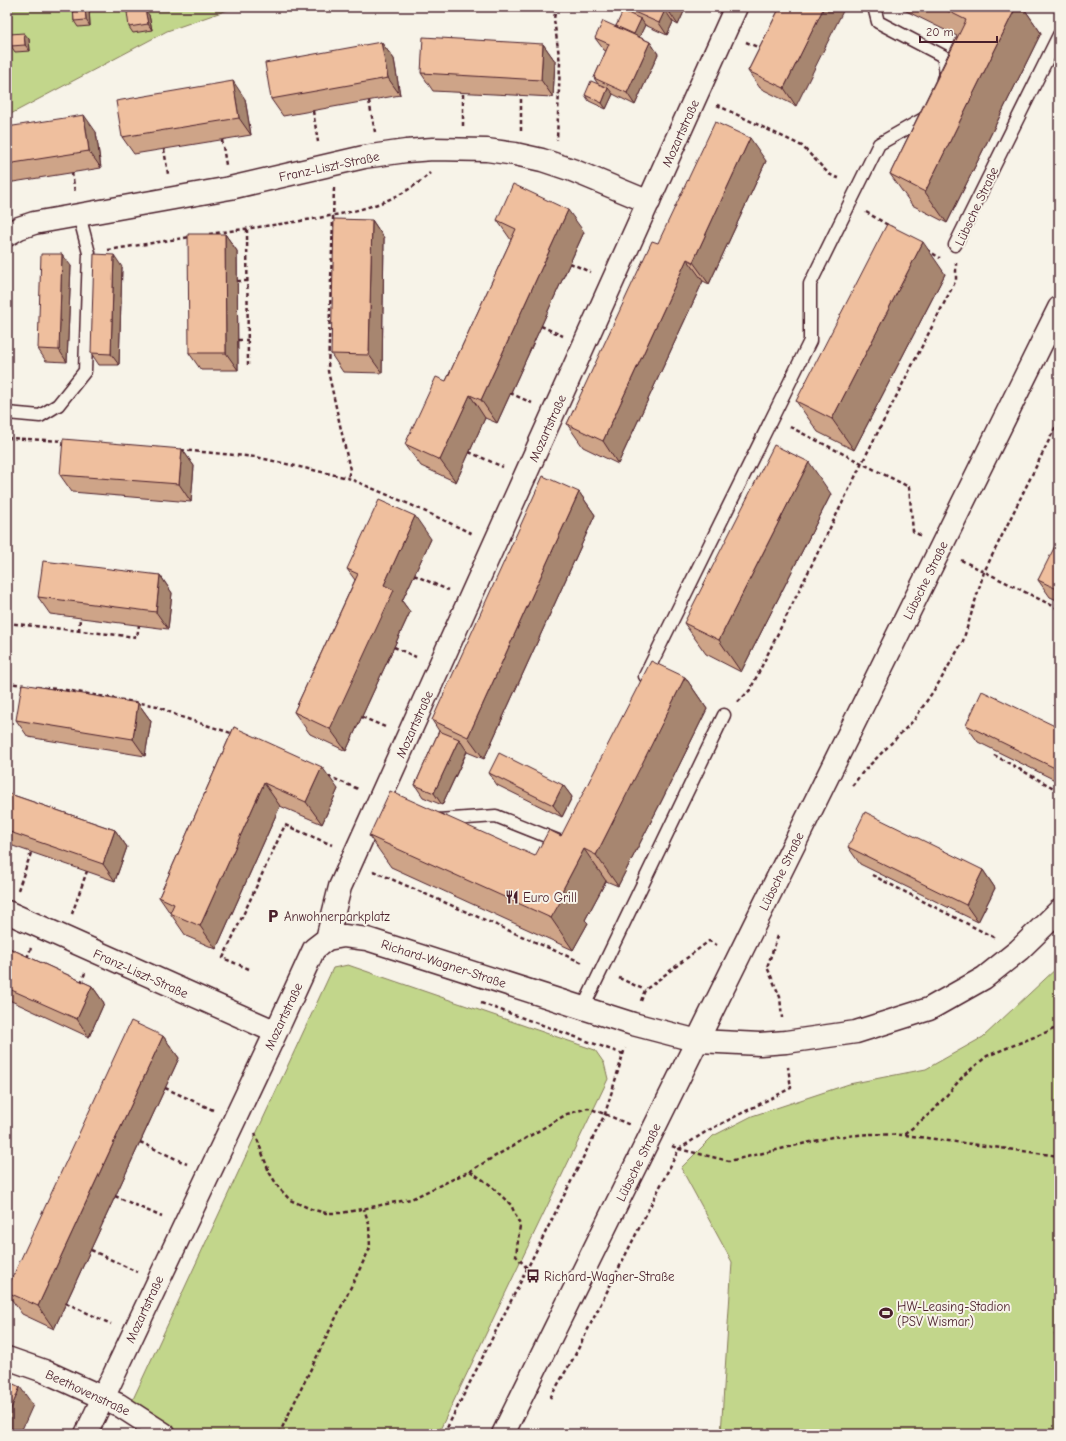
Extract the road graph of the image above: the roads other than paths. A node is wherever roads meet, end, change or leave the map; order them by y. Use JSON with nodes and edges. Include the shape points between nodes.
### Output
{"nodes":[{"id":1,"x":736,"y":7,"type":"edge"},
{"id":2,"x":874,"y":7,"type":"edge"},
{"id":3,"x":1059,"y":35,"type":"edge"},
{"id":4,"x":937,"y":92,"type":"edge"},
{"id":5,"x":931,"y":105,"type":"edge"},
{"id":6,"x":649,"y":202,"type":"junction"},
{"id":7,"x":78,"y":206,"type":"junction"},
{"id":8,"x":7,"y":235,"type":"edge"},
{"id":9,"x":955,"y":245,"type":"road end"},
{"id":10,"x":1059,"y":308,"type":"edge"},
{"id":11,"x":7,"y":413,"type":"edge"},
{"id":12,"x":641,"y":684,"type":"edge"},
{"id":13,"x":724,"y":715,"type":"road end"},
{"id":14,"x":425,"y":813,"type":"edge"},
{"id":15,"x":569,"y":829,"type":"edge"},
{"id":16,"x":1059,"y":911,"type":"edge"},
{"id":17,"x":8,"y":913,"type":"edge"},
{"id":18,"x":327,"y":939,"type":"junction"},
{"id":19,"x":582,"y":1008,"type":"junction"},
{"id":20,"x":276,"y":1032,"type":"junction"},
{"id":21,"x":698,"y":1041,"type":"junction"},
{"id":22,"x":7,"y":1358,"type":"edge"},
{"id":23,"x":103,"y":1397,"type":"junction"},
{"id":24,"x":86,"y":1434,"type":"edge"},
{"id":25,"x":164,"y":1434,"type":"edge"},
{"id":26,"x":503,"y":1434,"type":"edge"}],
"edges":[{"from":1,"to":6,"type":"street","name":"Mozartstraße"},
{"from":2,"to":4,"type":"lane","via":[[878,22],[943,56],[946,73]]},
{"from":3,"to":9,"type":"lane","name":"Lübsche Straße"},
{"from":5,"to":12,"type":"lane","via":[[924,118],[880,144],[850,203],[810,284],[810,341]]},
{"from":6,"to":7,"type":"street","name":"Franz-Liszt-Straße","via":[[542,160],[459,142],[433,149],[334,163],[230,188]]},
{"from":6,"to":18,"type":"street","name":"Mozartstraße","via":[[387,794],[340,887]]},
{"from":7,"to":8,"type":"street","name":"Franz-Liszt-Straße"},
{"from":7,"to":11,"type":"lane","via":[[89,253],[85,371],[58,405],[40,416]]},
{"from":10,"to":21,"type":"street","name":"Lübsche Straße"},
{"from":13,"to":19,"type":"lane"},
{"from":14,"to":15,"type":"lane","via":[[439,820],[496,816],[562,843]]},
{"from":16,"to":21,"type":"street","name":"Richard-Wagner-Straße","via":[[1019,950],[984,978],[929,1009],[856,1032],[786,1042],[760,1044]]},
{"from":17,"to":20,"type":"street","name":"Franz-Liszt-Straße"},
{"from":18,"to":19,"type":"street","name":"Richard-Wagner-Straße","via":[[344,936],[367,939]]},
{"from":18,"to":20,"type":"street","name":"Mozartstraße","via":[[314,949]]},
{"from":19,"to":21,"type":"street","name":"Richard-Wagner-Straße"},
{"from":20,"to":23,"type":"street","name":"Mozartstraße"},
{"from":21,"to":26,"type":"street","name":"Lübsche Straße"},
{"from":22,"to":23,"type":"street","name":"Beethovenstraße"},
{"from":23,"to":24,"type":"street","name":"Mozartstraße"},
{"from":23,"to":25,"type":"street","name":"Beethovenstraße"}]}
